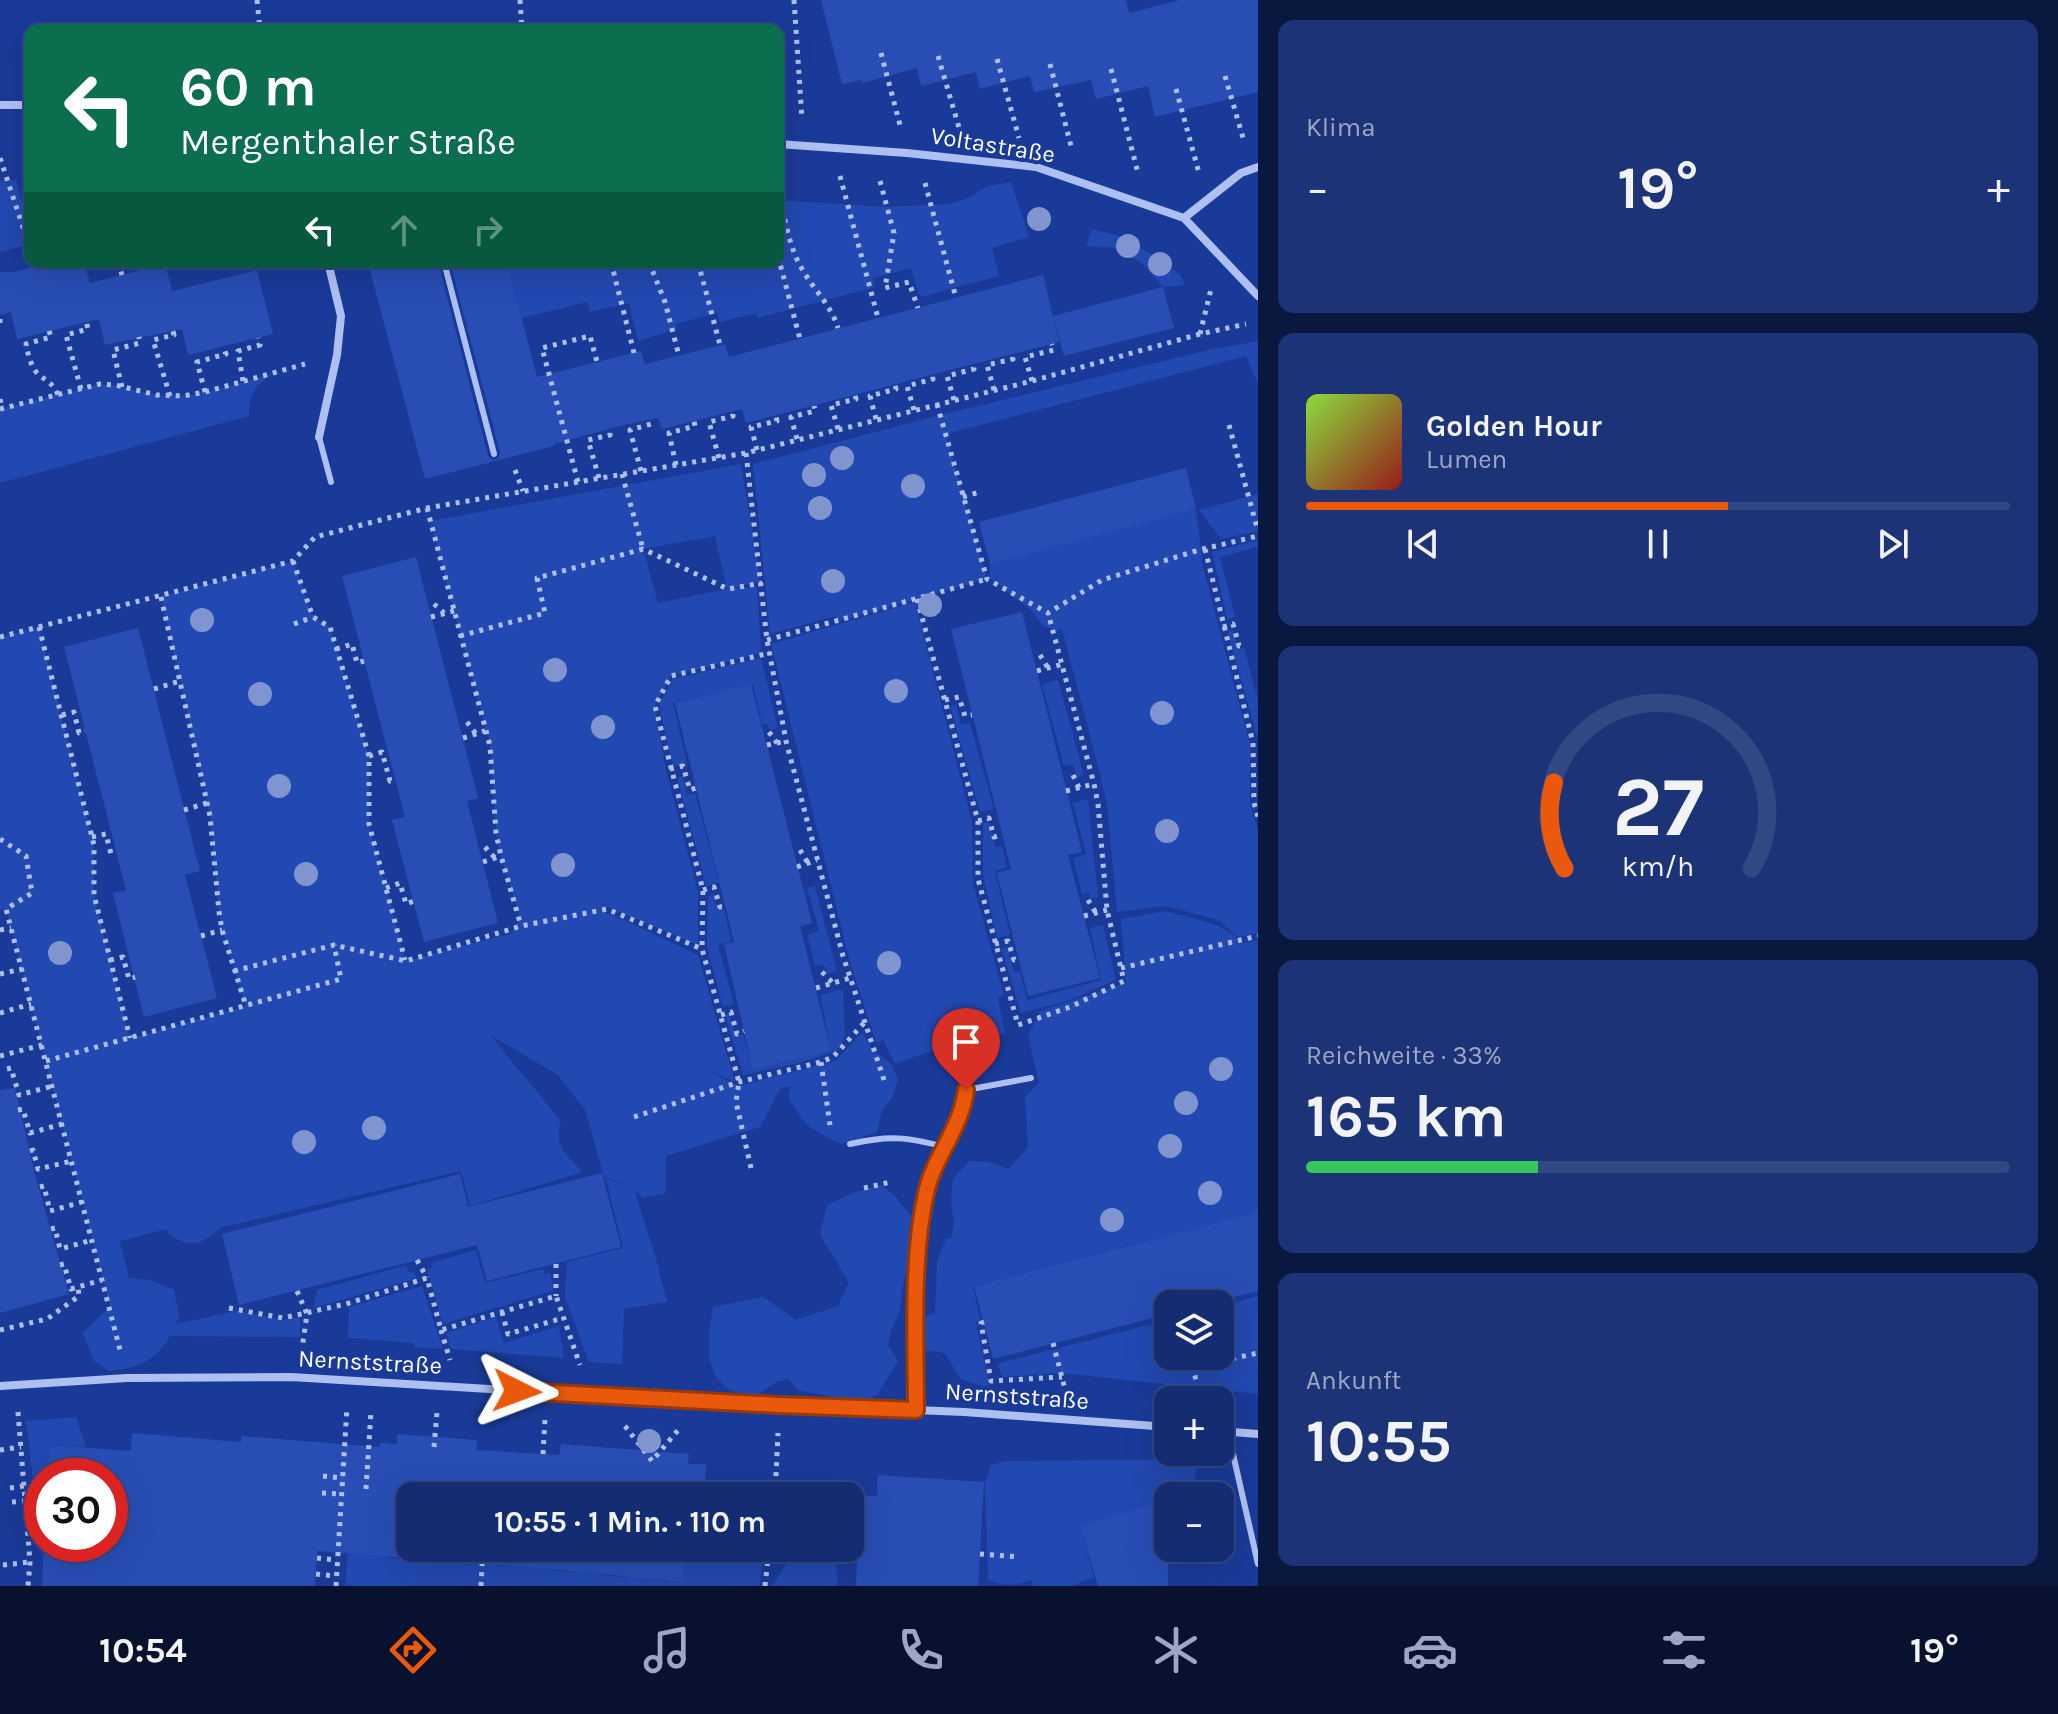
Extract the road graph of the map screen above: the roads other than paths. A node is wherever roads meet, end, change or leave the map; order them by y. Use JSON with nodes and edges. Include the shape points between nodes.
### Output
{"nodes":[{"id":1,"x":0,"y":105,"type":"edge"},
{"id":2,"x":24,"y":105,"type":"edge"},
{"id":3,"x":784,"y":144,"type":"edge"},
{"id":4,"x":1255,"y":168,"type":"edge"},
{"id":5,"x":1184,"y":218,"type":"junction"},
{"id":6,"x":329,"y":268,"type":"edge"},
{"id":7,"x":446,"y":268,"type":"edge"},
{"id":8,"x":1258,"y":296,"type":"edge"},
{"id":9,"x":319,"y":437,"type":"joint"},
{"id":10,"x":494,"y":454,"type":"dead end"},
{"id":11,"x":331,"y":482,"type":"dead end"},
{"id":12,"x":1031,"y":1078,"type":"dead end"},
{"id":13,"x":966,"y":1090,"type":"joint"},
{"id":14,"x":850,"y":1144,"type":"dead end"},
{"id":15,"x":945,"y":1147,"type":"junction"},
{"id":16,"x":0,"y":1386,"type":"edge"},
{"id":17,"x":916,"y":1410,"type":"junction"},
{"id":18,"x":1154,"y":1426,"type":"edge"},
{"id":19,"x":1234,"y":1433,"type":"edge"},
{"id":20,"x":1258,"y":1434,"type":"edge"},
{"id":21,"x":1233,"y":1466,"type":"edge"},
{"id":22,"x":1258,"y":1564,"type":"edge"}],
"edges":[{"from":1,"to":2,"type":"street"},
{"from":3,"to":5,"type":"street","name":"Voltastraße","via":[[1027,166]]},
{"from":4,"to":5,"type":"street"},
{"from":5,"to":8,"type":"street","name":"Voltastraße"},
{"from":6,"to":9,"type":"street","via":[[341,316]]},
{"from":7,"to":10,"type":"lane"},
{"from":9,"to":11,"type":"lane"},
{"from":12,"to":13,"type":"lane"},
{"from":13,"to":15,"type":"street"},
{"from":14,"to":15,"type":"lane","via":[[904,1137]]},
{"from":15,"to":17,"type":"street","via":[[925,1196],[918,1262]]},
{"from":16,"to":17,"type":"street","name":"Nernststraße","via":[[127,1378],[297,1378]]},
{"from":17,"to":18,"type":"street","name":"Nernststraße"},
{"from":19,"to":20,"type":"street"},
{"from":21,"to":22,"type":"lane"}]}
